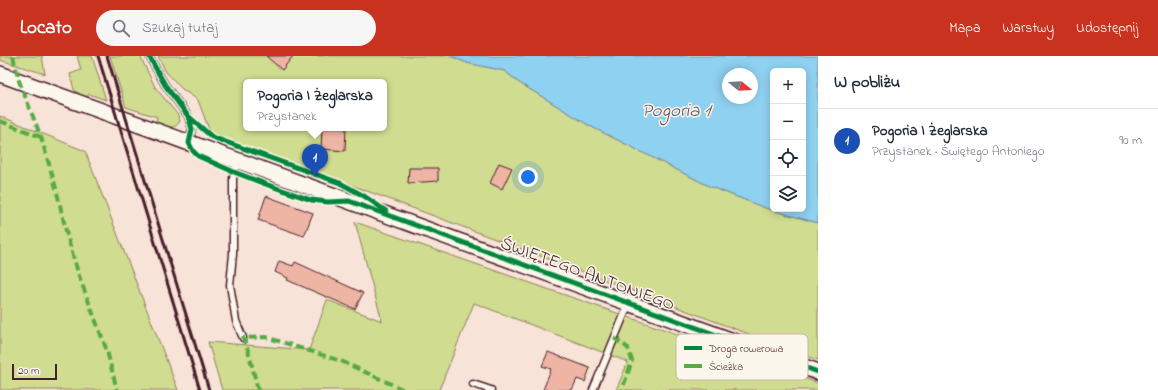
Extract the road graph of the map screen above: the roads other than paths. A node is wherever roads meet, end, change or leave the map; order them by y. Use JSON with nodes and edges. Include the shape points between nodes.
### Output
{"nodes":[{"id":1,"x":149,"y":56,"type":"edge"},
{"id":2,"x":0,"y":74,"type":"edge"},
{"id":3,"x":189,"y":142,"type":"junction"},
{"id":4,"x":238,"y":160,"type":"junction"},
{"id":5,"x":629,"y":303,"type":"junction"},
{"id":6,"x":714,"y":334,"type":"edge"},
{"id":7,"x":243,"y":338,"type":"dead end"},
{"id":8,"x":808,"y":368,"type":"edge"},
{"id":9,"x":818,"y":372,"type":"edge"},
{"id":10,"x":473,"y":384,"type":"dead end"},
{"id":11,"x":491,"y":390,"type":"edge"},
{"id":12,"x":593,"y":390,"type":"edge"}],
"edges":[{"from":1,"to":3,"type":"lane","via":[[165,85],[188,116],[192,129]]},
{"from":2,"to":3,"type":"street","name":"ŚWIĘTEGO ANTONIEGO"},
{"from":3,"to":4,"type":"street","name":"ŚWIĘTEGO ANTONIEGO"},
{"from":4,"to":5,"type":"street","name":"ŚWIĘTEGO ANTONIEGO"},
{"from":4,"to":7,"type":"lane","via":[[233,178],[233,254],[230,285],[236,321]]},
{"from":5,"to":6,"type":"street","name":"ŚWIĘTEGO ANTONIEGO"},
{"from":5,"to":12,"type":"lane"},
{"from":8,"to":9,"type":"street","name":"ŚWIĘTEGO ANTONIEGO"},
{"from":10,"to":11,"type":"lane"}]}
